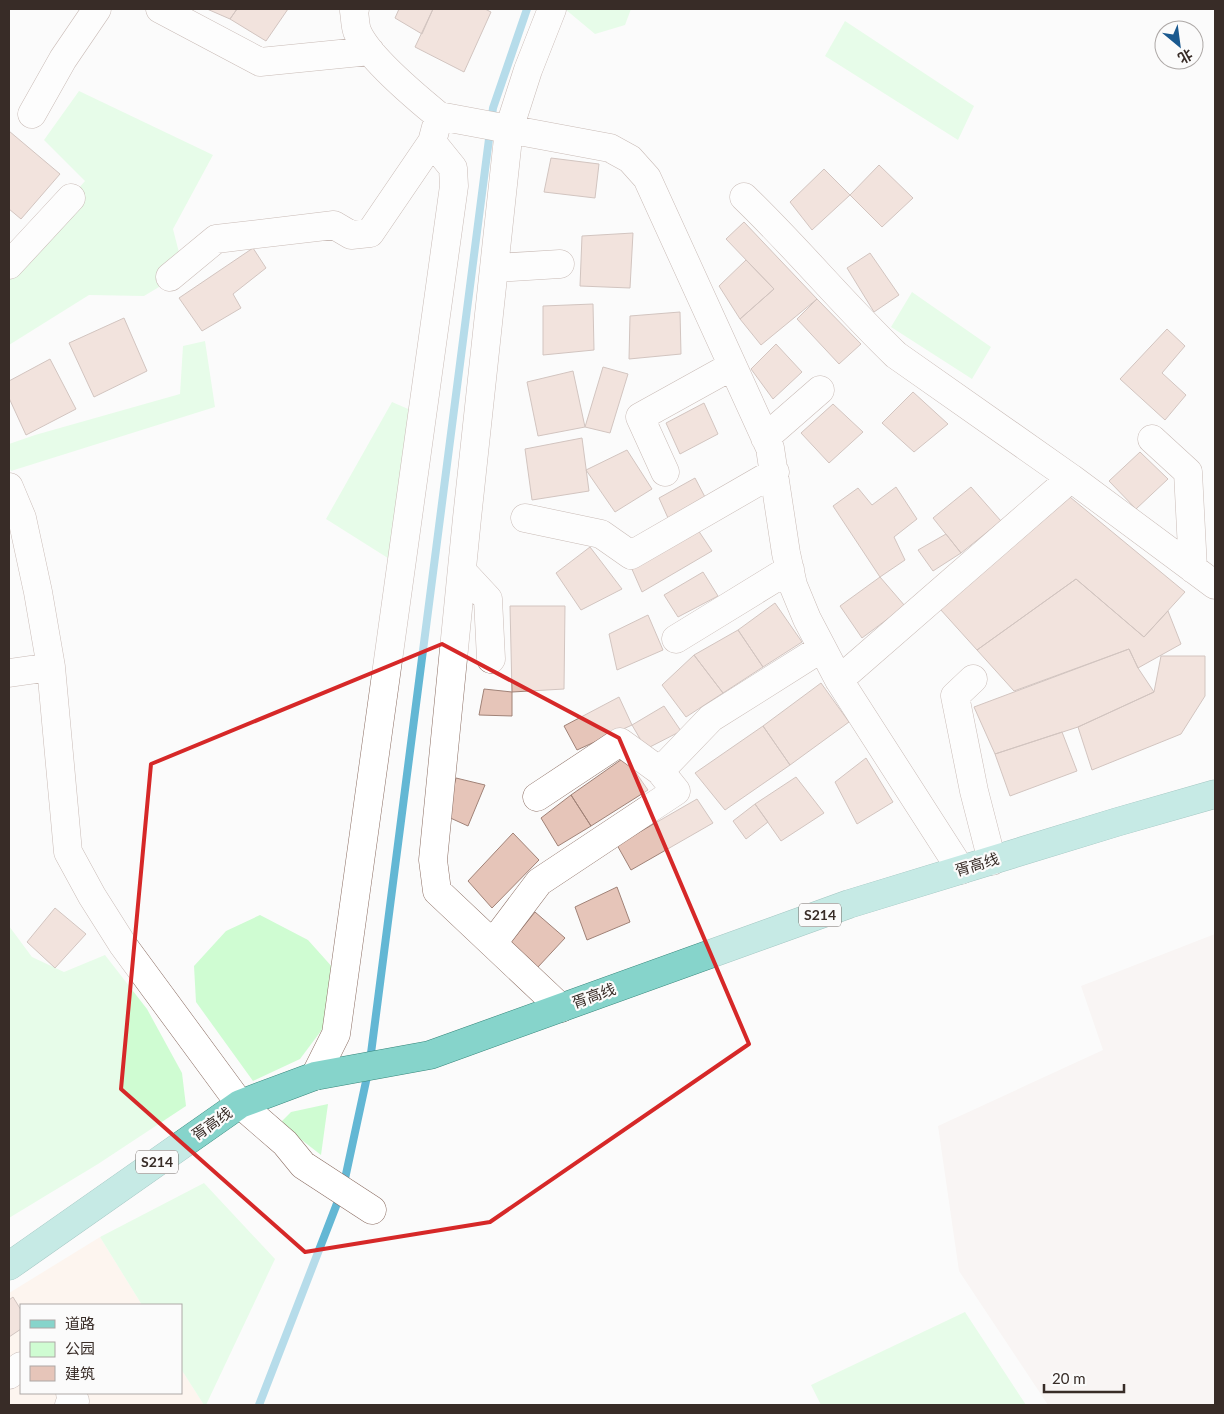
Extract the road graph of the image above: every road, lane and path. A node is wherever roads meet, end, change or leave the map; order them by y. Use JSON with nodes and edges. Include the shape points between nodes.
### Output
{"nodes":[{"id":1,"x":97,"y":9,"type":"edge"},
{"id":2,"x":160,"y":9,"type":"edge"},
{"id":3,"x":552,"y":9,"type":"edge"},
{"id":4,"x":353,"y":10,"type":"edge"},
{"id":5,"x":370,"y":51,"type":"junction"},
{"id":6,"x":32,"y":114,"type":"dead end"},
{"id":7,"x":439,"y":116,"type":"junction"},
{"id":8,"x":508,"y":129,"type":"junction"},
{"id":9,"x":432,"y":142,"type":"junction"},
{"id":10,"x":744,"y":197,"type":"dead end"},
{"id":11,"x":71,"y":198,"type":"dead end"},
{"id":12,"x":560,"y":264,"type":"dead end"},
{"id":13,"x":9,"y":265,"type":"edge"},
{"id":14,"x":494,"y":268,"type":"junction"},
{"id":15,"x":170,"y":277,"type":"dead end"},
{"id":16,"x":732,"y":366,"type":"junction"},
{"id":17,"x":820,"y":390,"type":"dead end"},
{"id":18,"x":765,"y":438,"type":"junction"},
{"id":19,"x":1152,"y":439,"type":"dead end"},
{"id":20,"x":665,"y":472,"type":"dead end"},
{"id":21,"x":774,"y":472,"type":"junction"},
{"id":22,"x":1071,"y":478,"type":"junction"},
{"id":23,"x":9,"y":487,"type":"edge"},
{"id":24,"x":525,"y":518,"type":"dead end"},
{"id":25,"x":790,"y":569,"type":"junction"},
{"id":26,"x":1193,"y":569,"type":"junction"},
{"id":27,"x":462,"y":571,"type":"junction"},
{"id":28,"x":1215,"y":585,"type":"edge"},
{"id":29,"x":676,"y":639,"type":"dead end"},
{"id":30,"x":822,"y":648,"type":"junction"},
{"id":31,"x":491,"y":659,"type":"dead end"},
{"id":32,"x":51,"y":667,"type":"junction"},
{"id":33,"x":9,"y":673,"type":"edge"},
{"id":34,"x":973,"y":679,"type":"dead end"},
{"id":35,"x":839,"y":680,"type":"junction"},
{"id":36,"x":660,"y":771,"type":"junction"},
{"id":37,"x":1215,"y":794,"type":"edge"},
{"id":38,"x":537,"y":797,"type":"dead end"},
{"id":39,"x":992,"y":861,"type":"junction"},
{"id":40,"x":961,"y":870,"type":"junction"},
{"id":41,"x":493,"y":943,"type":"junction"},
{"id":42,"x":561,"y":1008,"type":"junction"},
{"id":43,"x":315,"y":1076,"type":"junction"},
{"id":44,"x":240,"y":1104,"type":"junction"},
{"id":45,"x":372,"y":1210,"type":"dead end"},
{"id":46,"x":9,"y":1266,"type":"edge"},
{"id":47,"x":20,"y":1367,"type":"edge"},
{"id":48,"x":9,"y":1374,"type":"edge"},
{"id":49,"x":71,"y":1394,"type":"edge"},
{"id":50,"x":69,"y":1405,"type":"edge"}],
"edges":[{"from":1,"to":6,"type":"street","via":[[63,59]]},
{"from":2,"to":5,"type":"street","via":[[260,62]]},
{"from":3,"to":8,"type":"street"},
{"from":4,"to":5,"type":"street","via":[[356,30]]},
{"from":5,"to":7,"type":"street","via":[[416,98]]},
{"from":7,"to":8,"type":"street"},
{"from":7,"to":9,"type":"street"},
{"from":8,"to":14,"type":"street"},
{"from":8,"to":16,"type":"street","via":[[610,148],[630,159],[647,178]]},
{"from":9,"to":15,"type":"street","via":[[370,233],[351,235],[334,225],[216,239]]},
{"from":9,"to":43,"type":"street","via":[[453,168],[454,186],[336,1034]]},
{"from":10,"to":22,"type":"street","via":[[896,355]]},
{"from":11,"to":13,"type":"street"},
{"from":12,"to":14,"type":"street"},
{"from":14,"to":27,"type":"street"},
{"from":16,"to":18,"type":"street"},
{"from":16,"to":20,"type":"street","via":[[640,418]]},
{"from":17,"to":18,"type":"street"},
{"from":18,"to":21,"type":"street"},
{"from":19,"to":26,"type":"street","via":[[1188,472]]},
{"from":21,"to":24,"type":"street","via":[[631,555],[601,534]]},
{"from":21,"to":25,"type":"street"},
{"from":22,"to":26,"type":"street"},
{"from":22,"to":35,"type":"street"},
{"from":23,"to":32,"type":"street","via":[[22,518]]},
{"from":25,"to":29,"type":"street"},
{"from":25,"to":30,"type":"street","via":[[793,585]]},
{"from":26,"to":28,"type":"street"},
{"from":27,"to":31,"type":"street","via":[[488,599]]},
{"from":27,"to":41,"type":"street","via":[[433,860],[438,891]]},
{"from":30,"to":35,"type":"street"},
{"from":30,"to":36,"type":"street","via":[[711,718]]},
{"from":32,"to":33,"type":"street"},
{"from":32,"to":44,"type":"street","via":[[68,852],[123,945]]},
{"from":34,"to":39,"type":"street","via":[[955,696]]},
{"from":35,"to":40,"type":"street"},
{"from":36,"to":38,"type":"street","via":[[620,742]]},
{"from":36,"to":41,"type":"street","via":[[676,791],[539,882]]},
{"from":37,"to":39,"type":"main road","name":"胥高线","number":"S214"},
{"from":39,"to":40,"type":"main road","name":"胥高线","number":"S214"},
{"from":40,"to":42,"type":"main road","name":"胥高线","number":"S214","via":[[849,904]]},
{"from":41,"to":42,"type":"street"},
{"from":42,"to":43,"type":"main road","name":"胥高线","number":"S214","via":[[430,1055]]},
{"from":43,"to":44,"type":"main road","name":"胥高线","number":"S214"},
{"from":44,"to":45,"type":"street","via":[[286,1143],[303,1165]]},
{"from":44,"to":46,"type":"main road","name":"胥高线","number":"S214"},
{"from":47,"to":48,"type":"street"},
{"from":49,"to":50,"type":"street","via":[[75,1401]]}]}
